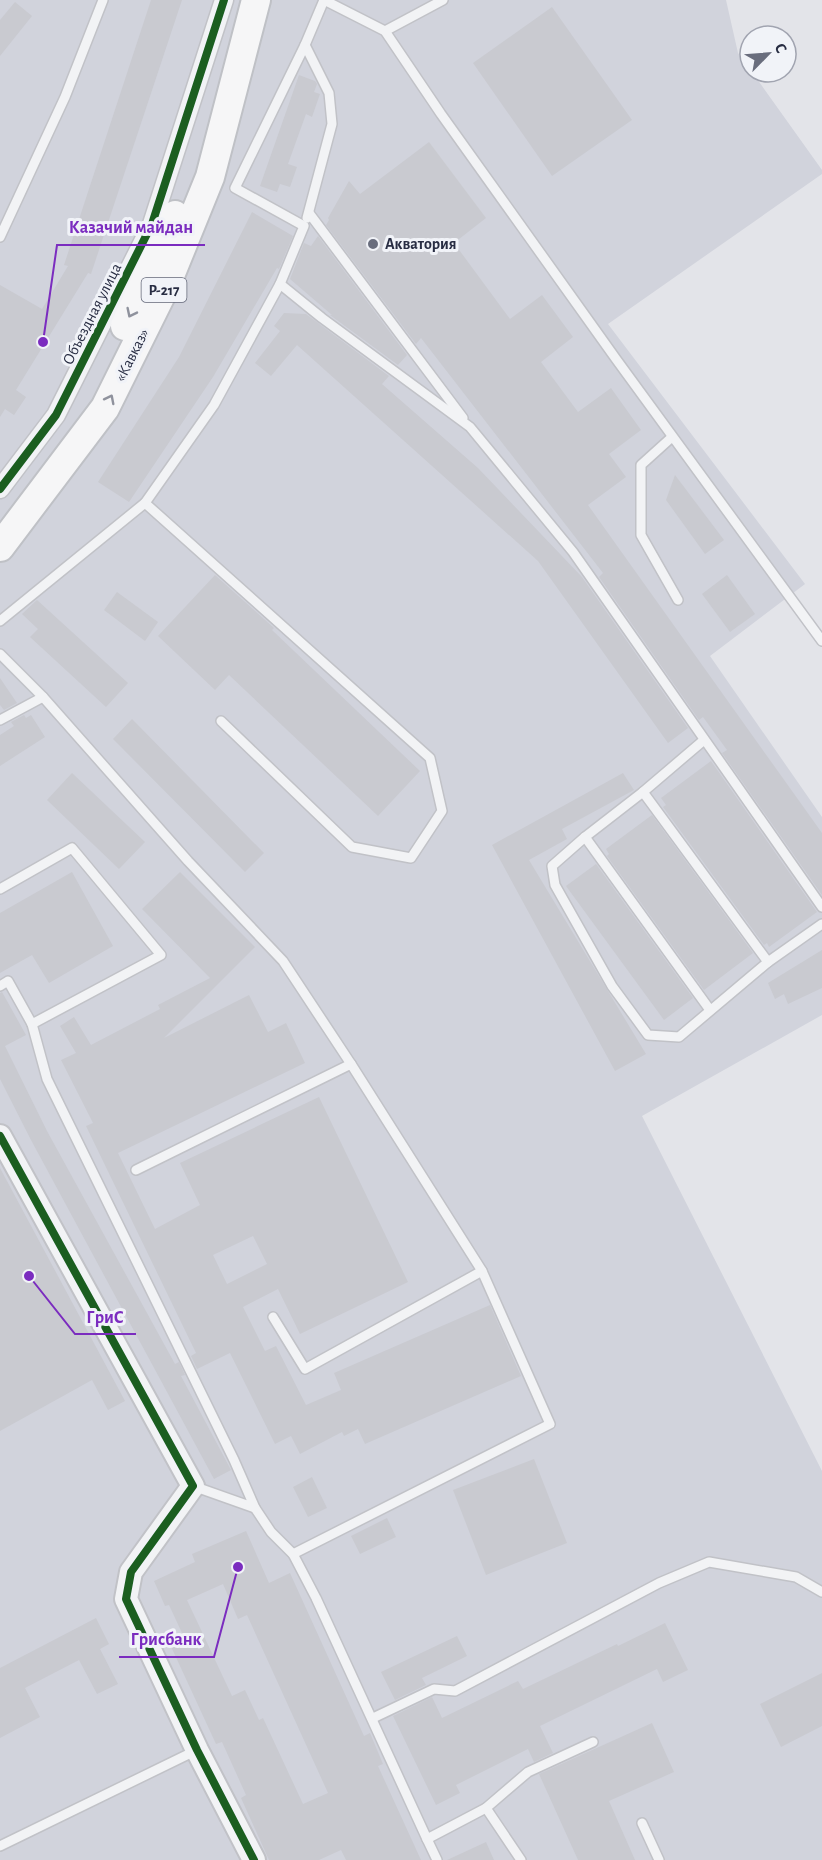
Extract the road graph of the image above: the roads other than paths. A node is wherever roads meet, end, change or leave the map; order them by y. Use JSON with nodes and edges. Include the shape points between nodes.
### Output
{"nodes":[{"id":1,"x":102,"y":0,"type":"edge"},
{"id":2,"x":224,"y":0,"type":"edge"},
{"id":3,"x":238,"y":0,"type":"edge"},
{"id":4,"x":256,"y":0,"type":"edge"},
{"id":5,"x":443,"y":0,"type":"edge"},
{"id":6,"x":385,"y":32,"type":"junction"},
{"id":7,"x":305,"y":45,"type":"junction"},
{"id":8,"x":309,"y":213,"type":"junction"},
{"id":9,"x":304,"y":226,"type":"junction"},
{"id":10,"x":0,"y":237,"type":"edge"},
{"id":11,"x":280,"y":284,"type":"junction"},
{"id":12,"x":470,"y":427,"type":"junction"},
{"id":13,"x":672,"y":437,"type":"junction"},
{"id":14,"x":0,"y":489,"type":"edge"},
{"id":15,"x":145,"y":503,"type":"junction"},
{"id":16,"x":0,"y":516,"type":"edge"},
{"id":17,"x":0,"y":547,"type":"edge"},
{"id":18,"x":678,"y":600,"type":"dead end"},
{"id":19,"x":0,"y":621,"type":"edge"},
{"id":20,"x":822,"y":641,"type":"edge"},
{"id":21,"x":0,"y":654,"type":"edge"},
{"id":22,"x":42,"y":697,"type":"junction"},
{"id":23,"x":0,"y":720,"type":"edge"},
{"id":24,"x":221,"y":721,"type":"dead end"},
{"id":25,"x":704,"y":740,"type":"junction"},
{"id":26,"x":643,"y":792,"type":"junction"},
{"id":27,"x":585,"y":837,"type":"junction"},
{"id":28,"x":0,"y":889,"type":"edge"},
{"id":29,"x":822,"y":907,"type":"edge"},
{"id":30,"x":822,"y":924,"type":"edge"},
{"id":31,"x":768,"y":962,"type":"junction"},
{"id":32,"x":0,"y":986,"type":"edge"},
{"id":33,"x":710,"y":1010,"type":"junction"},
{"id":34,"x":32,"y":1024,"type":"junction"},
{"id":35,"x":351,"y":1064,"type":"junction"},
{"id":36,"x":0,"y":1136,"type":"edge"},
{"id":37,"x":136,"y":1170,"type":"dead end"},
{"id":38,"x":482,"y":1271,"type":"junction"},
{"id":39,"x":273,"y":1317,"type":"dead end"},
{"id":40,"x":193,"y":1486,"type":"junction"},
{"id":41,"x":255,"y":1508,"type":"junction"},
{"id":42,"x":293,"y":1554,"type":"junction"},
{"id":43,"x":822,"y":1592,"type":"edge"},
{"id":44,"x":373,"y":1718,"type":"junction"},
{"id":45,"x":593,"y":1742,"type":"dead end"},
{"id":46,"x":197,"y":1750,"type":"junction"},
{"id":47,"x":486,"y":1808,"type":"junction"},
{"id":48,"x":642,"y":1823,"type":"dead end"},
{"id":49,"x":427,"y":1839,"type":"junction"},
{"id":50,"x":0,"y":1846,"type":"edge"},
{"id":51,"x":254,"y":1860,"type":"edge"},
{"id":52,"x":437,"y":1860,"type":"edge"},
{"id":53,"x":520,"y":1860,"type":"edge"},
{"id":54,"x":659,"y":1860,"type":"edge"}],
"edges":[{"from":1,"to":10,"type":"lane","via":[[65,97]]},
{"from":2,"to":14,"type":"street","name":"Объездная улица","via":[[152,224],[56,415]]},
{"from":3,"to":16,"type":"main road","name":"«Кавказ»","number":"Р-217","one_way":true,"via":[[190,180],[133,310],[86,402]]},
{"from":17,"to":4,"type":"main road","name":"«Кавказ»","number":"Р-217","one_way":true,"via":[[105,408],[168,283],[210,177]]},
{"from":5,"to":6,"type":"lane"},
{"from":6,"to":7,"type":"lane","via":[[324,0]]},
{"from":6,"to":13,"type":"lane"},
{"from":7,"to":8,"type":"lane","via":[[330,93],[333,124]]},
{"from":7,"to":9,"type":"lane","via":[[235,188]]},
{"from":8,"to":9,"type":"lane"},
{"from":8,"to":12,"type":"lane"},
{"from":9,"to":11,"type":"lane"},
{"from":11,"to":12,"type":"lane"},
{"from":11,"to":15,"type":"lane","via":[[214,405]]},
{"from":12,"to":25,"type":"lane","via":[[573,552]]},
{"from":13,"to":18,"type":"lane","via":[[640,465],[641,535]]},
{"from":13,"to":20,"type":"lane"},
{"from":15,"to":19,"type":"lane"},
{"from":15,"to":24,"type":"lane","via":[[430,758],[442,811],[411,858],[352,848]]},
{"from":21,"to":22,"type":"lane"},
{"from":22,"to":23,"type":"lane"},
{"from":22,"to":35,"type":"lane","via":[[283,961]]},
{"from":25,"to":26,"type":"lane"},
{"from":25,"to":29,"type":"lane"},
{"from":26,"to":27,"type":"lane"},
{"from":26,"to":31,"type":"lane"},
{"from":27,"to":33,"type":"lane"},
{"from":27,"to":33,"type":"lane","via":[[552,866],[555,885],[612,986],[648,1035],[679,1037]]},
{"from":28,"to":34,"type":"lane","via":[[72,848],[161,955]]},
{"from":30,"to":31,"type":"lane"},
{"from":31,"to":33,"type":"lane"},
{"from":32,"to":34,"type":"lane","via":[[8,981]]},
{"from":34,"to":41,"type":"lane","via":[[47,1079]]},
{"from":35,"to":37,"type":"lane"},
{"from":35,"to":38,"type":"lane"},
{"from":36,"to":40,"type":"street"},
{"from":38,"to":39,"type":"lane","via":[[305,1369]]},
{"from":38,"to":42,"type":"lane","via":[[550,1425]]},
{"from":40,"to":41,"type":"lane"},
{"from":40,"to":46,"type":"street","via":[[131,1572],[126,1599]]},
{"from":41,"to":42,"type":"lane"},
{"from":42,"to":44,"type":"lane"},
{"from":43,"to":44,"type":"lane","via":[[796,1577],[709,1562],[659,1583],[455,1691],[434,1689]]},
{"from":44,"to":49,"type":"lane"},
{"from":45,"to":47,"type":"lane","via":[[528,1772]]},
{"from":46,"to":50,"type":"lane"},
{"from":46,"to":51,"type":"street"},
{"from":47,"to":49,"type":"lane"},
{"from":47,"to":53,"type":"lane"},
{"from":48,"to":54,"type":"lane"},
{"from":49,"to":52,"type":"lane"}]}
